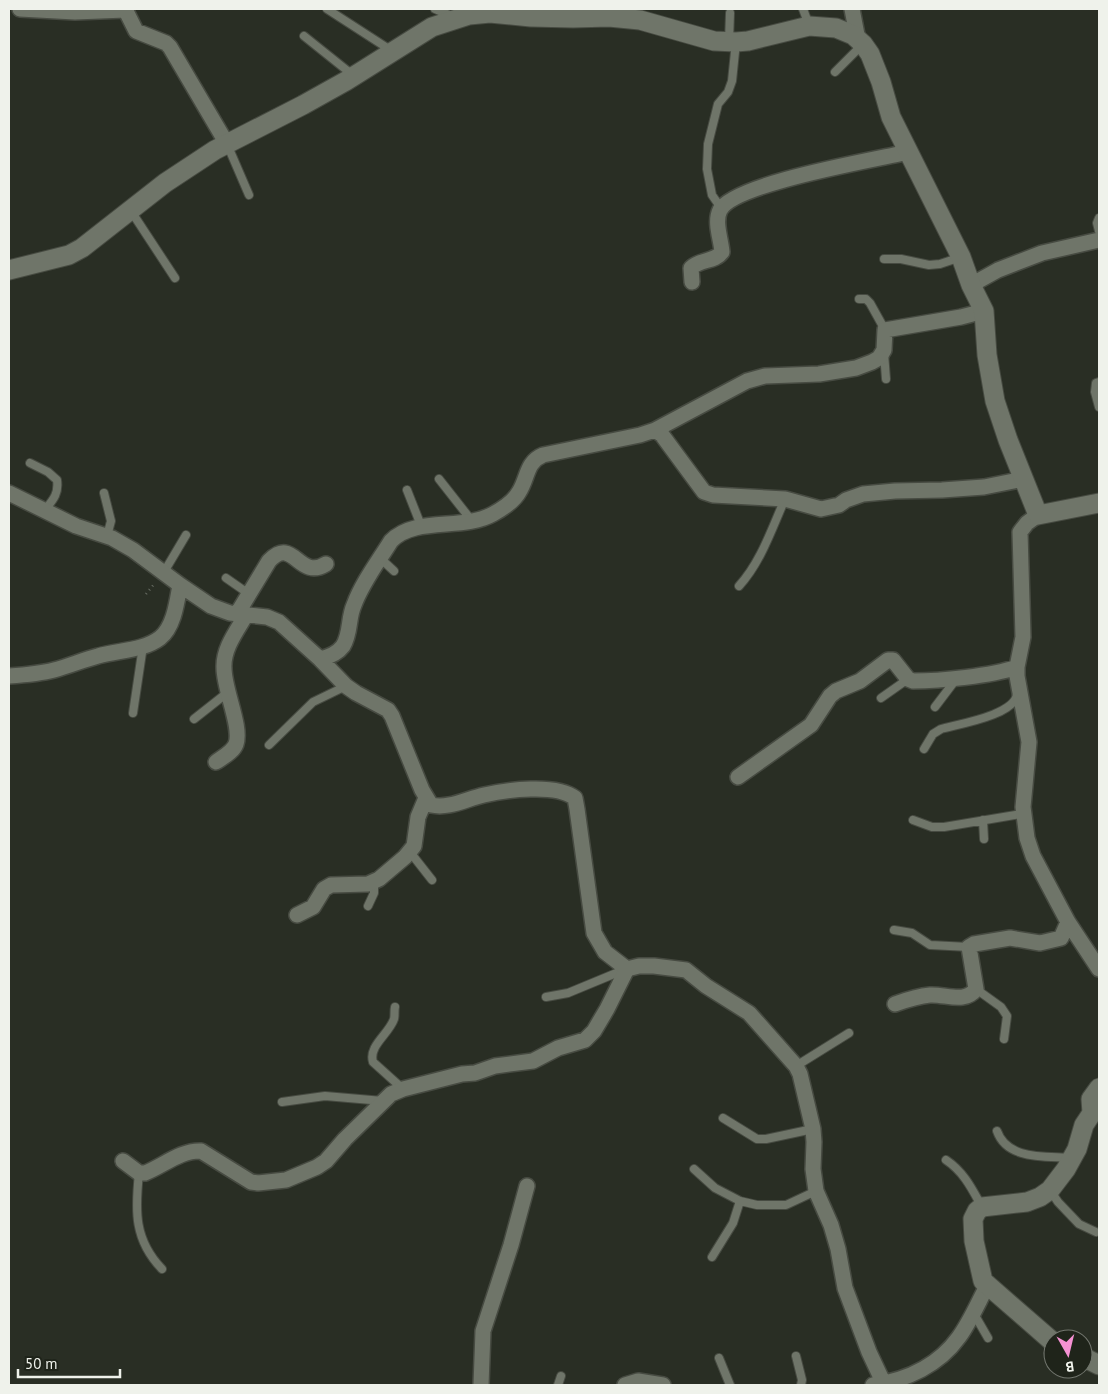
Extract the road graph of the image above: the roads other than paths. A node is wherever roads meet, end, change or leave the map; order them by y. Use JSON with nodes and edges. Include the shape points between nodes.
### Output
{"nodes":[{"id":1,"x":20,"y":9,"type":"edge"},
{"id":2,"x":125,"y":9,"type":"edge"},
{"id":3,"x":327,"y":9,"type":"edge"},
{"id":4,"x":436,"y":9,"type":"edge"},
{"id":5,"x":852,"y":9,"type":"edge"},
{"id":6,"x":606,"y":13,"type":"edge"},
{"id":7,"x":730,"y":13,"type":"dead end"},
{"id":8,"x":806,"y":17,"type":"edge"},
{"id":9,"x":458,"y":18,"type":"junction"},
{"id":10,"x":304,"y":36,"type":"dead end"},
{"id":11,"x":732,"y":42,"type":"junction"},
{"id":12,"x":861,"y":42,"type":"junction"},
{"id":13,"x":394,"y":52,"type":"junction"},
{"id":14,"x":835,"y":72,"type":"dead end"},
{"id":15,"x":354,"y":76,"type":"junction"},
{"id":16,"x":227,"y":144,"type":"junction"},
{"id":17,"x":908,"y":152,"type":"junction"},
{"id":18,"x":249,"y":195,"type":"dead end"},
{"id":19,"x":721,"y":208,"type":"junction"},
{"id":20,"x":131,"y":210,"type":"junction"},
{"id":21,"x":1099,"y":218,"type":"edge"},
{"id":22,"x":1099,"y":231,"type":"edge"},
{"id":23,"x":1099,"y":240,"type":"edge"},
{"id":24,"x":961,"y":257,"type":"junction"},
{"id":25,"x":884,"y":258,"type":"dead end"},
{"id":26,"x":9,"y":270,"type":"edge"},
{"id":27,"x":175,"y":278,"type":"dead end"},
{"id":28,"x":692,"y":282,"type":"dead end"},
{"id":29,"x":971,"y":285,"type":"junction"},
{"id":30,"x":859,"y":299,"type":"dead end"},
{"id":31,"x":984,"y":311,"type":"junction"},
{"id":32,"x":885,"y":330,"type":"junction"},
{"id":33,"x":884,"y":350,"type":"junction"},
{"id":34,"x":886,"y":379,"type":"dead end"},
{"id":35,"x":1099,"y":382,"type":"edge"},
{"id":36,"x":1099,"y":407,"type":"edge"},
{"id":37,"x":655,"y":430,"type":"junction"},
{"id":38,"x":30,"y":463,"type":"dead end"},
{"id":39,"x":439,"y":479,"type":"dead end"},
{"id":40,"x":1024,"y":479,"type":"junction"},
{"id":41,"x":407,"y":490,"type":"dead end"},
{"id":42,"x":9,"y":493,"type":"edge"},
{"id":43,"x":104,"y":493,"type":"dead end"},
{"id":44,"x":785,"y":499,"type":"junction"},
{"id":45,"x":1099,"y":503,"type":"edge"},
{"id":46,"x":44,"y":511,"type":"junction"},
{"id":47,"x":1038,"y":516,"type":"junction"},
{"id":48,"x":472,"y":521,"type":"junction"},
{"id":49,"x":422,"y":528,"type":"junction"},
{"id":50,"x":186,"y":535,"type":"dead end"},
{"id":51,"x":107,"y":536,"type":"junction"},
{"id":52,"x":380,"y":558,"type":"junction"},
{"id":53,"x":326,"y":564,"type":"dead end"},
{"id":54,"x":394,"y":571,"type":"dead end"},
{"id":55,"x":164,"y":572,"type":"junction"},
{"id":56,"x":226,"y":578,"type":"dead end"},
{"id":57,"x":180,"y":585,"type":"junction"},
{"id":58,"x":739,"y":586,"type":"dead end"},
{"id":59,"x":249,"y":594,"type":"junction"},
{"id":60,"x":241,"y":615,"type":"junction"},
{"id":61,"x":143,"y":646,"type":"junction"},
{"id":62,"x":320,"y":659,"type":"junction"},
{"id":63,"x":1017,"y":667,"type":"junction"},
{"id":64,"x":9,"y":676,"type":"edge"},
{"id":65,"x":957,"y":678,"type":"junction"},
{"id":66,"x":908,"y":679,"type":"junction"},
{"id":67,"x":346,"y":686,"type":"junction"},
{"id":68,"x":1018,"y":687,"type":"junction"},
{"id":69,"x":227,"y":693,"type":"junction"},
{"id":70,"x":881,"y":698,"type":"dead end"},
{"id":71,"x":936,"y":707,"type":"dead end"},
{"id":72,"x":133,"y":712,"type":"dead end"},
{"id":73,"x":194,"y":719,"type":"dead end"},
{"id":74,"x":269,"y":744,"type":"dead end"},
{"id":75,"x":924,"y":748,"type":"dead end"},
{"id":76,"x":216,"y":762,"type":"dead end"},
{"id":77,"x":738,"y":777,"type":"dead end"},
{"id":78,"x":426,"y":798,"type":"junction"},
{"id":79,"x":1023,"y":809,"type":"junction"},
{"id":80,"x":913,"y":820,"type":"dead end"},
{"id":81,"x":983,"y":820,"type":"junction"},
{"id":82,"x":984,"y":839,"type":"dead end"},
{"id":83,"x":410,"y":852,"type":"junction"},
{"id":84,"x":432,"y":880,"type":"dead end"},
{"id":85,"x":374,"y":882,"type":"junction"},
{"id":86,"x":368,"y":906,"type":"dead end"},
{"id":87,"x":297,"y":915,"type":"dead end"},
{"id":88,"x":1068,"y":922,"type":"junction"},
{"id":89,"x":894,"y":930,"type":"dead end"},
{"id":90,"x":969,"y":947,"type":"junction"},
{"id":91,"x":627,"y":969,"type":"junction"},
{"id":92,"x":1099,"y":969,"type":"edge"},
{"id":93,"x":976,"y":989,"type":"junction"},
{"id":94,"x":546,"y":997,"type":"dead end"},
{"id":95,"x":895,"y":1004,"type":"dead end"},
{"id":96,"x":394,"y":1007,"type":"dead end"},
{"id":97,"x":849,"y":1033,"type":"dead end"},
{"id":98,"x":1004,"y":1039,"type":"dead end"},
{"id":99,"x":796,"y":1066,"type":"junction"},
{"id":100,"x":1099,"y":1087,"type":"edge"},
{"id":101,"x":403,"y":1089,"type":"junction"},
{"id":102,"x":385,"y":1101,"type":"junction"},
{"id":103,"x":282,"y":1102,"type":"dead end"},
{"id":104,"x":723,"y":1118,"type":"dead end"},
{"id":105,"x":813,"y":1129,"type":"junction"},
{"id":106,"x":998,"y":1131,"type":"dead end"},
{"id":107,"x":1072,"y":1158,"type":"junction"},
{"id":108,"x":946,"y":1160,"type":"dead end"},
{"id":109,"x":123,"y":1161,"type":"dead end"},
{"id":110,"x":694,"y":1169,"type":"dead end"},
{"id":111,"x":138,"y":1173,"type":"junction"},
{"id":112,"x":527,"y":1186,"type":"dead end"},
{"id":113,"x":1050,"y":1190,"type":"junction"},
{"id":114,"x":816,"y":1192,"type":"junction"},
{"id":115,"x":740,"y":1201,"type":"junction"},
{"id":116,"x":982,"y":1207,"type":"junction"},
{"id":117,"x":1096,"y":1232,"type":"dead end"},
{"id":118,"x":712,"y":1256,"type":"dead end"},
{"id":119,"x":162,"y":1268,"type":"dead end"},
{"id":120,"x":987,"y":1286,"type":"junction"},
{"id":121,"x":973,"y":1312,"type":"junction"},
{"id":122,"x":1043,"y":1333,"type":"edge"},
{"id":123,"x":988,"y":1338,"type":"dead end"},
{"id":124,"x":796,"y":1356,"type":"dead end"},
{"id":125,"x":719,"y":1358,"type":"dead end"},
{"id":126,"x":562,"y":1376,"type":"dead end"},
{"id":127,"x":879,"y":1384,"type":"edge"},
{"id":128,"x":481,"y":1385,"type":"edge"},
{"id":129,"x":558,"y":1385,"type":"edge"},
{"id":130,"x":625,"y":1385,"type":"edge"},
{"id":131,"x":663,"y":1385,"type":"edge"},
{"id":132,"x":730,"y":1385,"type":"edge"},
{"id":133,"x":801,"y":1385,"type":"edge"}],
"edges":[{"from":1,"to":2,"type":"street","via":[[75,12]]},
{"from":2,"to":16,"type":"street","via":[[136,30],[170,47]]},
{"from":3,"to":13,"type":"lane"},
{"from":4,"to":9,"type":"lane"},
{"from":5,"to":12,"type":"street"},
{"from":6,"to":9,"type":"street","via":[[573,18],[490,14]]},
{"from":6,"to":11,"type":"street","via":[[714,41]]},
{"from":7,"to":11,"type":"lane"},
{"from":8,"to":11,"type":"street","via":[[748,42]]},
{"from":8,"to":12,"type":"street","via":[[853,35]]},
{"from":9,"to":13,"type":"street","via":[[432,27]]},
{"from":10,"to":15,"type":"lane"},
{"from":11,"to":19,"type":"lane","via":[[732,81],[718,104],[708,144],[707,169],[712,195]]},
{"from":12,"to":14,"type":"lane"},
{"from":12,"to":17,"type":"street","via":[[882,82],[891,117]]},
{"from":13,"to":15,"type":"street"},
{"from":15,"to":16,"type":"street"},
{"from":16,"to":18,"type":"lane"},
{"from":16,"to":20,"type":"street","via":[[165,182]]},
{"from":17,"to":19,"type":"street","via":[[755,188]]},
{"from":17,"to":24,"type":"street"},
{"from":19,"to":28,"type":"street","via":[[717,216],[722,252],[695,264]]},
{"from":20,"to":26,"type":"street","via":[[75,251]]},
{"from":20,"to":27,"type":"lane"},
{"from":21,"to":22,"type":"lane"},
{"from":23,"to":29,"type":"street","via":[[1042,253],[998,270]]},
{"from":24,"to":25,"type":"lane","via":[[929,265]]},
{"from":24,"to":29,"type":"street"},
{"from":29,"to":31,"type":"street"},
{"from":30,"to":32,"type":"lane","via":[[866,299]]},
{"from":31,"to":32,"type":"street"},
{"from":31,"to":40,"type":"street","via":[[987,355],[996,400]]},
{"from":32,"to":33,"type":"street"},
{"from":33,"to":34,"type":"lane"},
{"from":33,"to":37,"type":"street","via":[[879,358],[856,368],[819,374],[765,376],[747,381]]},
{"from":35,"to":36,"type":"lane","via":[[1094,387]]},
{"from":37,"to":44,"type":"street","via":[[662,434],[704,492]]},
{"from":37,"to":48,"type":"street","via":[[535,458],[519,493],[492,515]]},
{"from":38,"to":46,"type":"lane","via":[[57,480],[55,498]]},
{"from":39,"to":48,"type":"lane"},
{"from":40,"to":44,"type":"street","via":[[984,487],[863,494],[821,509]]},
{"from":40,"to":47,"type":"street"},
{"from":41,"to":49,"type":"lane"},
{"from":42,"to":46,"type":"street"},
{"from":43,"to":51,"type":"lane","via":[[111,521]]},
{"from":44,"to":58,"type":"lane","via":[[768,540],[747,578]]},
{"from":45,"to":47,"type":"street"},
{"from":46,"to":51,"type":"street"},
{"from":47,"to":63,"type":"street","via":[[1026,523],[1020,532],[1022,637]]},
{"from":48,"to":49,"type":"street"},
{"from":49,"to":52,"type":"street","via":[[397,535]]},
{"from":50,"to":55,"type":"lane"},
{"from":51,"to":55,"type":"street"},
{"from":52,"to":54,"type":"lane"},
{"from":52,"to":62,"type":"street","via":[[354,605],[344,644],[330,657]]},
{"from":53,"to":59,"type":"street","via":[[312,569],[289,554],[276,554]]},
{"from":55,"to":57,"type":"street"},
{"from":56,"to":59,"type":"lane"},
{"from":57,"to":60,"type":"street","via":[[211,606]]},
{"from":57,"to":61,"type":"street","via":[[176,609],[167,628],[161,637]]},
{"from":59,"to":60,"type":"street"},
{"from":60,"to":62,"type":"street","via":[[266,617],[279,622]]},
{"from":60,"to":69,"type":"street","via":[[225,657]]},
{"from":61,"to":64,"type":"street","via":[[98,655],[33,675]]},
{"from":61,"to":72,"type":"lane"},
{"from":62,"to":67,"type":"street"},
{"from":63,"to":65,"type":"street"},
{"from":63,"to":68,"type":"street"},
{"from":65,"to":66,"type":"street"},
{"from":65,"to":71,"type":"lane"},
{"from":66,"to":70,"type":"lane"},
{"from":66,"to":77,"type":"street","via":[[893,660],[888,660],[860,681],[836,691],[811,724]]},
{"from":67,"to":74,"type":"lane","via":[[313,702]]},
{"from":67,"to":78,"type":"street","via":[[388,710]]},
{"from":68,"to":75,"type":"lane","via":[[1017,700],[1011,705],[1000,712],[941,729],[933,734]]},
{"from":68,"to":79,"type":"street","via":[[1029,742]]},
{"from":69,"to":73,"type":"lane"},
{"from":69,"to":76,"type":"street","via":[[238,735],[231,751]]},
{"from":78,"to":83,"type":"street"},
{"from":78,"to":91,"type":"street","via":[[431,805],[437,806],[460,803],[482,795],[533,788],[563,791],[575,798],[594,934],[605,952]]},
{"from":79,"to":81,"type":"lane","via":[[1021,814]]},
{"from":79,"to":88,"type":"street","via":[[1033,856]]},
{"from":80,"to":81,"type":"lane","via":[[932,828]]},
{"from":81,"to":82,"type":"lane"},
{"from":83,"to":84,"type":"lane"},
{"from":83,"to":85,"type":"street"},
{"from":85,"to":86,"type":"lane"},
{"from":85,"to":87,"type":"street","via":[[331,884],[324,889],[313,908]]},
{"from":88,"to":90,"type":"street","via":[[1061,938],[1040,943],[1010,938]]},
{"from":88,"to":92,"type":"street"},
{"from":89,"to":90,"type":"lane","via":[[912,933],[930,945]]},
{"from":90,"to":93,"type":"street"},
{"from":91,"to":94,"type":"lane","via":[[568,993]]},
{"from":91,"to":99,"type":"street","via":[[654,966],[686,970],[749,1013]]},
{"from":91,"to":101,"type":"street","via":[[608,1009],[586,1040],[558,1048],[533,1061],[496,1066]]},
{"from":93,"to":95,"type":"street","via":[[963,998],[932,995]]},
{"from":93,"to":98,"type":"lane","via":[[1001,1007],[1006,1016]]},
{"from":96,"to":101,"type":"lane","via":[[394,1020],[371,1056],[373,1062]]},
{"from":97,"to":99,"type":"lane"},
{"from":99,"to":105,"type":"street"},
{"from":100,"to":107,"type":"street","via":[[1091,1099],[1092,1113]]},
{"from":101,"to":102,"type":"street"},
{"from":102,"to":103,"type":"lane","via":[[325,1096]]},
{"from":102,"to":111,"type":"street","via":[[326,1161],[286,1180],[251,1182],[201,1151],[184,1154],[145,1173]]},
{"from":104,"to":105,"type":"lane","via":[[757,1139],[766,1140]]},
{"from":105,"to":114,"type":"street"},
{"from":106,"to":107,"type":"lane","via":[[1000,1139],[1011,1150]]},
{"from":107,"to":113,"type":"street"},
{"from":108,"to":116,"type":"lane","via":[[957,1167],[969,1182]]},
{"from":109,"to":111,"type":"street"},
{"from":110,"to":115,"type":"lane","via":[[715,1188]]},
{"from":111,"to":119,"type":"lane","via":[[136,1198],[143,1244]]},
{"from":112,"to":128,"type":"street","via":[[483,1331]]},
{"from":113,"to":116,"type":"street","via":[[1027,1202]]},
{"from":113,"to":117,"type":"lane","via":[[1079,1224]]},
{"from":114,"to":115,"type":"lane","via":[[786,1206]]},
{"from":114,"to":127,"type":"street","via":[[831,1225],[845,1288]]},
{"from":115,"to":118,"type":"lane","via":[[733,1223]]},
{"from":116,"to":120,"type":"street","via":[[973,1219],[974,1241],[980,1273]]},
{"from":120,"to":121,"type":"street"},
{"from":120,"to":122,"type":"street"},
{"from":121,"to":123,"type":"lane"},
{"from":121,"to":127,"type":"street","via":[[959,1338],[945,1354],[909,1376]]},
{"from":124,"to":133,"type":"lane"},
{"from":125,"to":132,"type":"lane"},
{"from":126,"to":129,"type":"lane"},
{"from":130,"to":131,"type":"street","via":[[638,1381]]}]}
